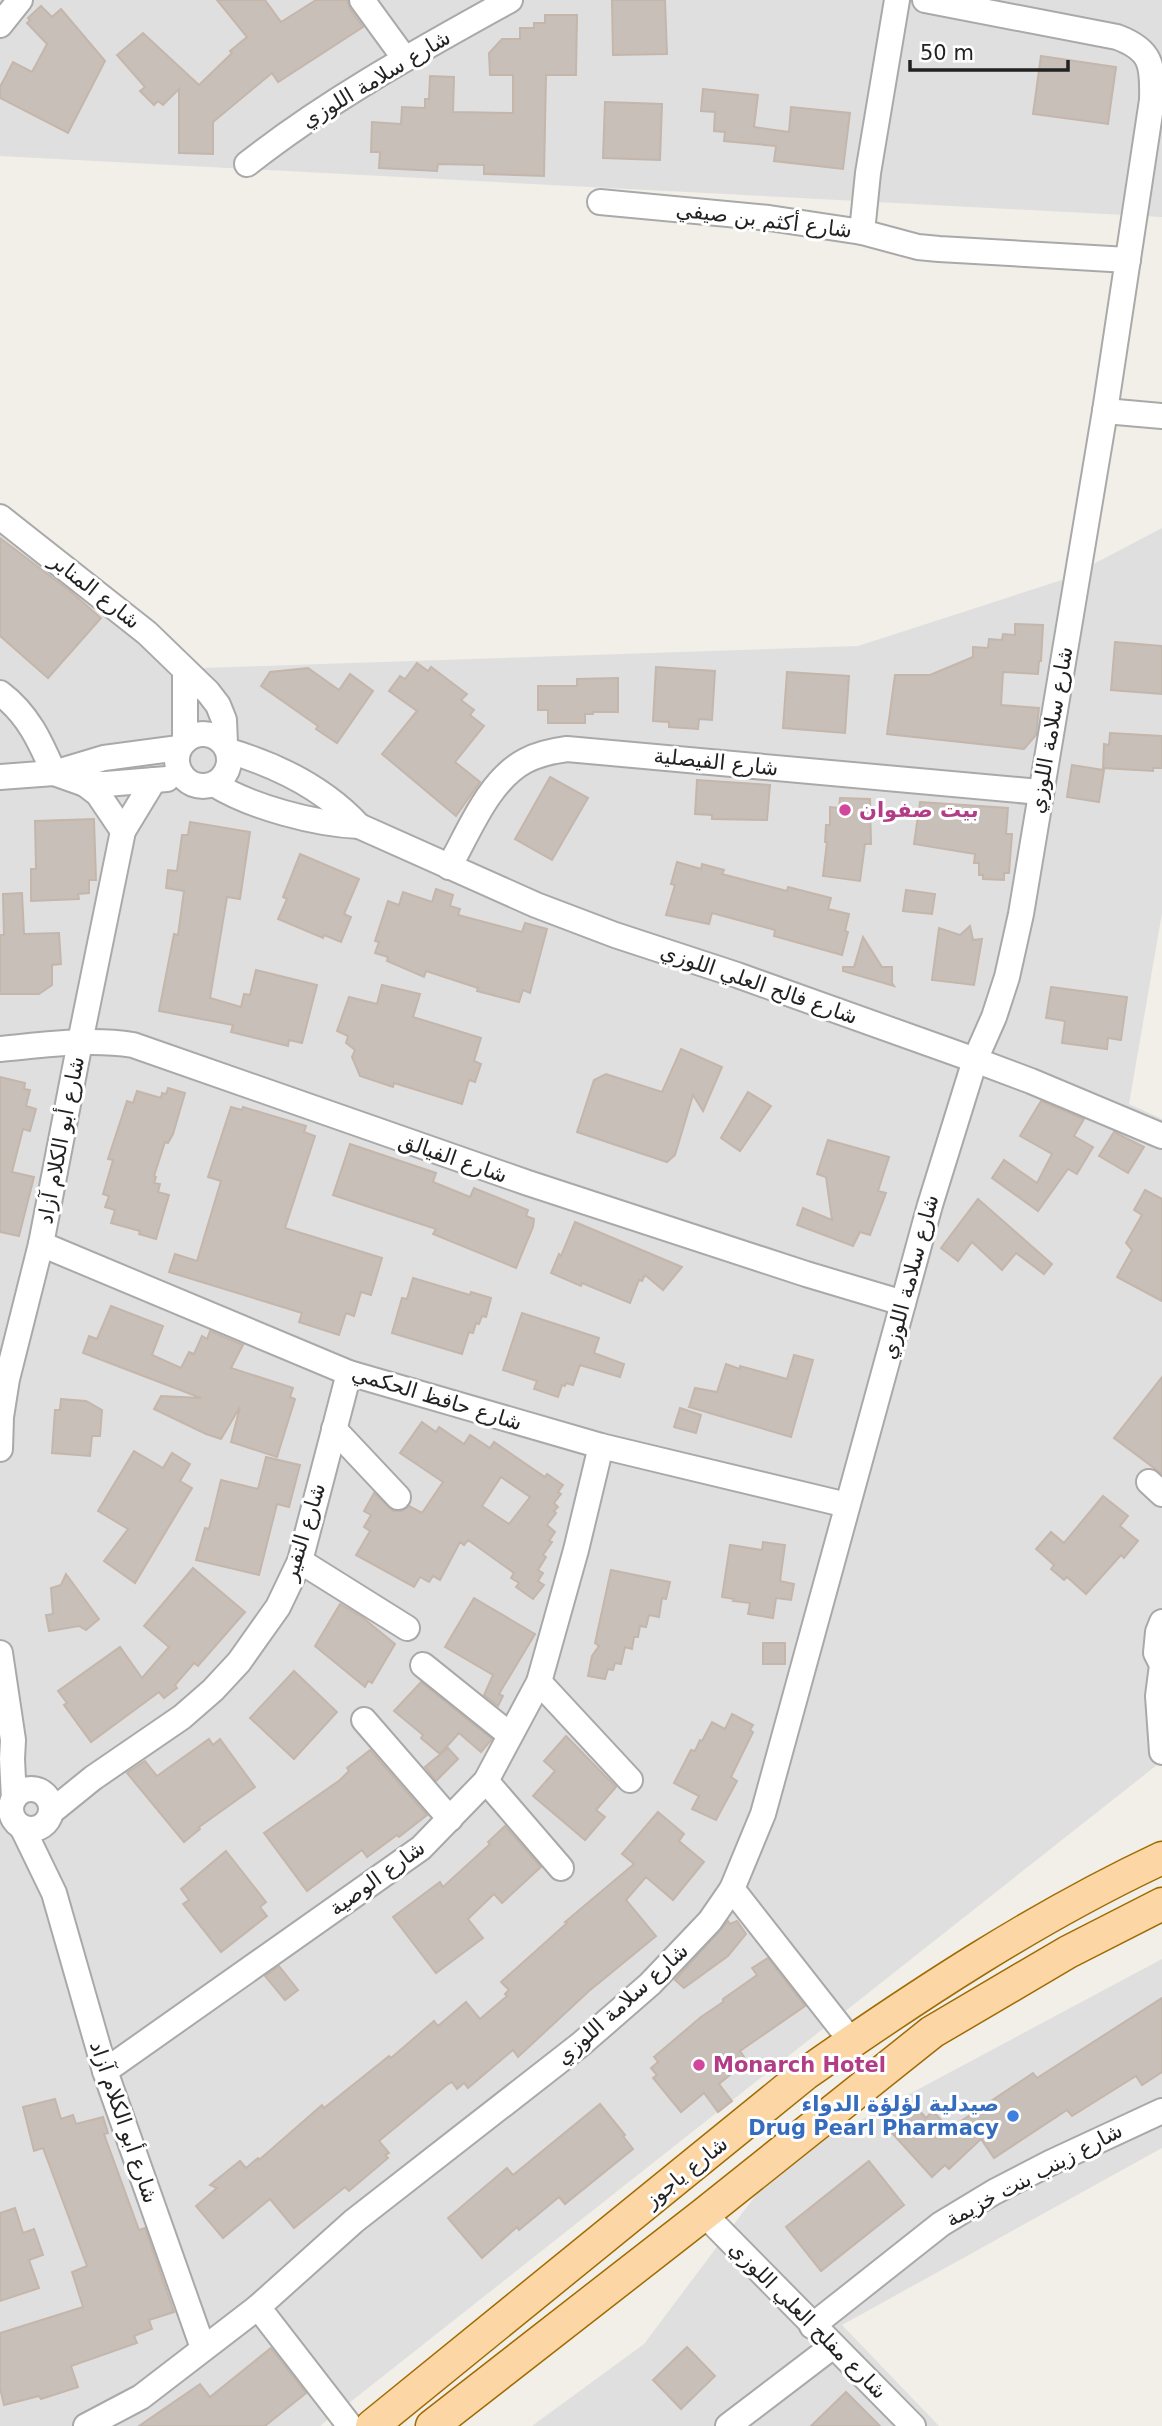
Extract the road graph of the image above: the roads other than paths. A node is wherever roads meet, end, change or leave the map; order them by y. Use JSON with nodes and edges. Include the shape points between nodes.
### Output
{"nodes":[{"id":1,"x":20,"y":0,"type":"edge"},
{"id":2,"x":362,"y":0,"type":"edge"},
{"id":3,"x":510,"y":0,"type":"edge"},
{"id":4,"x":897,"y":0,"type":"edge"},
{"id":5,"x":925,"y":0,"type":"edge"},
{"id":6,"x":0,"y":25,"type":"edge"},
{"id":7,"x":405,"y":59,"type":"junction"},
{"id":8,"x":247,"y":164,"type":"dead end"},
{"id":9,"x":600,"y":202,"type":"dead end"},
{"id":10,"x":862,"y":232,"type":"junction"},
{"id":11,"x":1128,"y":260,"type":"junction"},
{"id":12,"x":1105,"y":411,"type":"junction"},
{"id":13,"x":1162,"y":416,"type":"edge"},
{"id":14,"x":0,"y":517,"type":"edge"},
{"id":15,"x":184,"y":671,"type":"junction"},
{"id":16,"x":0,"y":693,"type":"edge"},
{"id":17,"x":182,"y":744,"type":"junction"},
{"id":18,"x":227,"y":748,"type":"junction"},
{"id":19,"x":54,"y":773,"type":"junction"},
{"id":20,"x":183,"y":776,"type":"junction"},
{"id":21,"x":0,"y":777,"type":"edge"},
{"id":22,"x":154,"y":780,"type":"junction"},
{"id":23,"x":85,"y":784,"type":"junction"},
{"id":24,"x":214,"y":784,"type":"junction"},
{"id":25,"x":1040,"y":792,"type":"junction"},
{"id":26,"x":359,"y":826,"type":"junction"},
{"id":27,"x":123,"y":831,"type":"junction"},
{"id":28,"x":449,"y":867,"type":"junction"},
{"id":29,"x":80,"y":1042,"type":"junction"},
{"id":30,"x":0,"y":1049,"type":"edge"},
{"id":31,"x":975,"y":1060,"type":"junction"},
{"id":32,"x":1162,"y":1136,"type":"edge"},
{"id":33,"x":41,"y":1244,"type":"junction"},
{"id":34,"x":903,"y":1303,"type":"junction"},
{"id":35,"x":349,"y":1373,"type":"junction"},
{"id":36,"x":334,"y":1429,"type":"junction"},
{"id":37,"x":601,"y":1446,"type":"junction"},
{"id":38,"x":0,"y":1449,"type":"edge"},
{"id":39,"x":398,"y":1497,"type":"dead end"},
{"id":40,"x":847,"y":1505,"type":"junction"},
{"id":41,"x":300,"y":1561,"type":"junction"},
{"id":42,"x":1162,"y":1622,"type":"edge"},
{"id":43,"x":407,"y":1628,"type":"dead end"},
{"id":44,"x":0,"y":1653,"type":"edge"},
{"id":45,"x":423,"y":1665,"type":"dead end"},
{"id":46,"x":1162,"y":1665,"type":"edge"},
{"id":47,"x":539,"y":1682,"type":"junction"},
{"id":48,"x":364,"y":1720,"type":"dead end"},
{"id":49,"x":510,"y":1735,"type":"junction"},
{"id":50,"x":1162,"y":1752,"type":"edge"},
{"id":51,"x":630,"y":1780,"type":"dead end"},
{"id":52,"x":486,"y":1781,"type":"junction"},
{"id":53,"x":27,"y":1809,"type":"edge"},
{"id":54,"x":450,"y":1819,"type":"junction"},
{"id":55,"x":1162,"y":1858,"type":"edge"},
{"id":56,"x":561,"y":1868,"type":"dead end"},
{"id":57,"x":732,"y":1889,"type":"junction"},
{"id":58,"x":1162,"y":1904,"type":"edge"},
{"id":59,"x":852,"y":2042,"type":"junction"},
{"id":60,"x":105,"y":2071,"type":"junction"},
{"id":61,"x":1162,"y":2110,"type":"edge"},
{"id":62,"x":704,"y":2214,"type":"junction"},
{"id":63,"x":258,"y":2306,"type":"junction"},
{"id":64,"x":812,"y":2326,"type":"junction"},
{"id":65,"x":834,"y":2346,"type":"junction"},
{"id":66,"x":203,"y":2348,"type":"junction"},
{"id":67,"x":456,"y":2416,"type":"edge"},
{"id":68,"x":86,"y":2426,"type":"edge"},
{"id":69,"x":350,"y":2426,"type":"edge"},
{"id":70,"x":372,"y":2426,"type":"edge"},
{"id":71,"x":432,"y":2426,"type":"edge"},
{"id":72,"x":729,"y":2426,"type":"edge"},
{"id":73,"x":913,"y":2426,"type":"edge"}],
"edges":[{"from":1,"to":6,"type":"street"},
{"from":2,"to":7,"type":"street"},
{"from":3,"to":7,"type":"street","name":"شارع سلامة اللوزي"},
{"from":4,"to":10,"type":"street","name":"شارع أكثم بن صيفي"},
{"from":5,"to":11,"type":"street","name":"شارع سلامة اللوزي","via":[[1117,37],[1135,44],[1149,58],[1152,100]]},
{"from":7,"to":8,"type":"street","name":"شارع سلامة اللوزي","via":[[301,123]]},
{"from":9,"to":10,"type":"street","name":"شارع أكثم بن صيفي"},
{"from":10,"to":11,"type":"street","via":[[918,247]]},
{"from":11,"to":12,"type":"street","name":"شارع سلامة اللوزي"},
{"from":12,"to":13,"type":"street"},
{"from":12,"to":25,"type":"street","name":"شارع سلامة اللوزي"},
{"from":14,"to":15,"type":"street","name":"شارع المنابر","via":[[147,633]]},
{"from":15,"to":17,"type":"street"},
{"from":15,"to":18,"type":"street","name":"شارع المنابر","via":[[218,705]]},
{"from":16,"to":19,"type":"street","via":[[31,723]]},
{"from":17,"to":18,"type":"street","via":[[202,733]]},
{"from":17,"to":19,"type":"street","via":[[104,758]]},
{"from":17,"to":20,"type":"street","via":[[177,764]]},
{"from":18,"to":24,"type":"street","via":[[228,770]]},
{"from":18,"to":26,"type":"street","name":"شارع فالح العلي اللوزي","via":[[307,786],[341,807]]},
{"from":19,"to":21,"type":"street"},
{"from":19,"to":23,"type":"street"},
{"from":20,"to":22,"type":"street"},
{"from":20,"to":24,"type":"street","via":[[194,785]]},
{"from":22,"to":23,"type":"street"},
{"from":22,"to":27,"type":"street","name":"شارع أبو الكلام آزاد"},
{"from":23,"to":27,"type":"street","via":[[98,794]]},
{"from":24,"to":26,"type":"street","name":"شارع فالح العلي اللوزي","via":[[301,817]]},
{"from":25,"to":28,"type":"street","name":"شارع الفيصلية","via":[[567,749],[523,762],[502,780]]},
{"from":25,"to":31,"type":"street","name":"شارع سلامة اللوزي","via":[[1007,977]]},
{"from":26,"to":28,"type":"street","name":"شارع فالح العلي اللوزي"},
{"from":27,"to":29,"type":"street","name":"شارع أبو الكلام آزاد"},
{"from":28,"to":31,"type":"street","name":"شارع فالح العلي اللوزي","via":[[615,935]]},
{"from":29,"to":30,"type":"street","name":"شارع الفيالق"},
{"from":29,"to":33,"type":"street","name":"شارع أبو الكلام آزاد"},
{"from":29,"to":34,"type":"street","name":"شارع الفيالق","via":[[113,1042],[150,1050],[515,1179]]},
{"from":31,"to":32,"type":"street","name":"شارع فالح العلي اللوزي"},
{"from":31,"to":34,"type":"street","name":"شارع سلامة اللوزي"},
{"from":33,"to":35,"type":"street","name":"شارع حافظ الحكمي"},
{"from":33,"to":38,"type":"street","name":"شارع أبو الكلام آزاد","via":[[8,1379]]},
{"from":34,"to":40,"type":"street","name":"شارع سلامة اللوزي"},
{"from":35,"to":36,"type":"street","name":"شارع النفير"},
{"from":35,"to":37,"type":"street","name":"شارع حافظ الحكمي"},
{"from":36,"to":39,"type":"street"},
{"from":36,"to":41,"type":"street","name":"شارع النفير"},
{"from":37,"to":40,"type":"street","name":"شارع حافظ الحكمي"},
{"from":37,"to":47,"type":"street","name":"شارع الوصية"},
{"from":40,"to":57,"type":"street","name":"شارع سلامة اللوزي","via":[[763,1814]]},
{"from":41,"to":43,"type":"street"},
{"from":41,"to":53,"type":"street","name":"شارع النفير","via":[[278,1607],[213,1690],[93,1779]]},
{"from":42,"to":46,"type":"street","via":[[1156,1653]]},
{"from":44,"to":53,"type":"street","name":"شارع أبو الكلام آزاد","via":[[13,1740],[22,1755]]},
{"from":45,"to":49,"type":"street"},
{"from":46,"to":50,"type":"street","via":[[1157,1696]]},
{"from":47,"to":49,"type":"street","name":"شارع الوصية"},
{"from":47,"to":51,"type":"street"},
{"from":48,"to":54,"type":"street"},
{"from":49,"to":52,"type":"street","name":"شارع الوصية"},
{"from":52,"to":54,"type":"street","name":"شارع الوصية"},
{"from":52,"to":56,"type":"street"},
{"from":53,"to":60,"type":"street","name":"شارع أبو الكلام آزاد"},
{"from":54,"to":60,"type":"street","name":"شارع الوصية","via":[[421,1849]]},
{"from":55,"to":59,"type":"main road","name":"شارع ياجوز","via":[[1026,1929]]},
{"from":57,"to":59,"type":"street"},
{"from":57,"to":63,"type":"street","name":"شارع سلامة اللوزي","via":[[710,1920],[640,1993],[354,2221]]},
{"from":58,"to":62,"type":"main road","name":"شارع ياجوز","via":[[1068,1952],[932,2032]]},
{"from":59,"to":70,"type":"main road","name":"شارع ياجوز","via":[[805,2074]]},
{"from":60,"to":66,"type":"street","name":"شارع أبو الكلام آزاد"},
{"from":61,"to":64,"type":"street","name":"شارع زينب بنت خزيمة","via":[[1050,2163],[940,2224]]},
{"from":62,"to":64,"type":"street","name":"شارع مفلح العلي اللوزي"},
{"from":62,"to":67,"type":"main road","name":"شارع ياجوز","via":[[483,2387],[473,2407]]},
{"from":63,"to":66,"type":"street","name":"شارع سلامة اللوزي"},
{"from":63,"to":69,"type":"street"},
{"from":64,"to":65,"type":"street","name":"شارع مفلح العلي اللوزي"},
{"from":65,"to":72,"type":"street"},
{"from":65,"to":73,"type":"street","name":"شارع مفلح العلي اللوزي"},
{"from":66,"to":68,"type":"street","name":"شارع سلامة اللوزي","via":[[141,2397]]},
{"from":67,"to":71,"type":"main road"}]}
